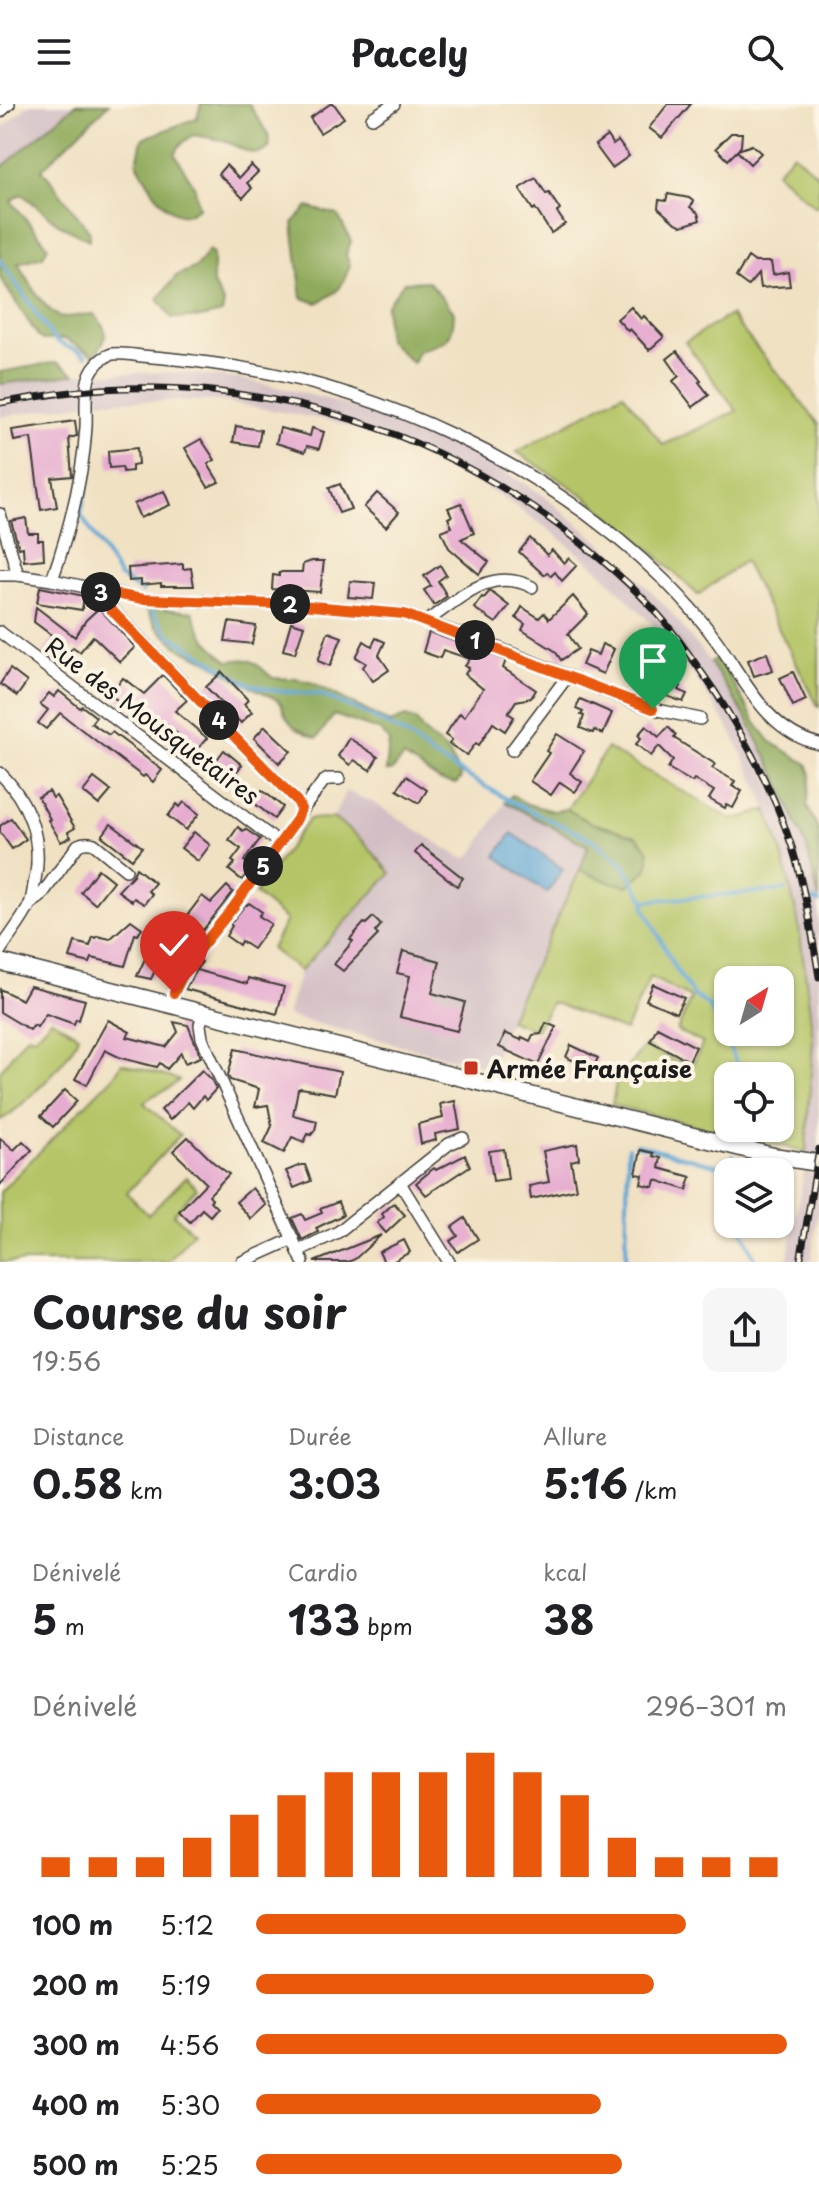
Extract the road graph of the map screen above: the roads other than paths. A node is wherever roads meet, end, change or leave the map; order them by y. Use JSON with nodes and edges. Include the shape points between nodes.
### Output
{"nodes":[{"id":1,"x":9,"y":104,"type":"edge"},
{"id":2,"x":394,"y":104,"type":"edge"},
{"id":3,"x":0,"y":112,"type":"edge"},
{"id":4,"x":372,"y":118,"type":"dead end"},
{"id":5,"x":0,"y":514,"type":"edge"},
{"id":6,"x":0,"y":575,"type":"edge"},
{"id":7,"x":18,"y":575,"type":"junction"},
{"id":8,"x":52,"y":580,"type":"junction"},
{"id":9,"x":532,"y":587,"type":"dead end"},
{"id":10,"x":92,"y":590,"type":"junction"},
{"id":11,"x":427,"y":621,"type":"junction"},
{"id":12,"x":0,"y":632,"type":"edge"},
{"id":13,"x":567,"y":677,"type":"junction"},
{"id":14,"x":700,"y":719,"type":"dead end"},
{"id":15,"x":819,"y":744,"type":"edge"},
{"id":16,"x":512,"y":750,"type":"dead end"},
{"id":17,"x":0,"y":773,"type":"edge"},
{"id":18,"x":339,"y":779,"type":"dead end"},
{"id":19,"x":300,"y":813,"type":"junction"},
{"id":20,"x":279,"y":843,"type":"junction"},
{"id":21,"x":126,"y":870,"type":"dead end"},
{"id":22,"x":30,"y":904,"type":"junction"},
{"id":23,"x":0,"y":951,"type":"edge"},
{"id":24,"x":0,"y":962,"type":"edge"},
{"id":25,"x":171,"y":1005,"type":"junction"},
{"id":26,"x":203,"y":1013,"type":"junction"},
{"id":27,"x":463,"y":1138,"type":"dead end"},
{"id":28,"x":818,"y":1163,"type":"edge"},
{"id":29,"x":400,"y":1183,"type":"junction"},
{"id":30,"x":293,"y":1239,"type":"junction"},
{"id":31,"x":301,"y":1257,"type":"edge"},
{"id":32,"x":242,"y":1262,"type":"edge"},
{"id":33,"x":449,"y":1262,"type":"edge"}],
"edges":[{"from":1,"to":3,"type":"street"},
{"from":2,"to":4,"type":"street"},
{"from":5,"to":7,"type":"street"},
{"from":6,"to":7,"type":"street"},
{"from":7,"to":8,"type":"street"},
{"from":8,"to":10,"type":"street"},
{"from":8,"to":15,"type":"street","via":[[85,456],[88,379],[106,356],[223,365],[288,378],[446,432],[544,485],[626,544],[665,581],[714,636],[772,719],[797,737]]},
{"from":9,"to":11,"type":"street","via":[[496,580]]},
{"from":10,"to":11,"type":"street","via":[[143,599],[373,610]]},
{"from":10,"to":19,"type":"street","via":[[297,801]]},
{"from":11,"to":13,"type":"street"},
{"from":12,"to":20,"type":"street","name":"Rue des Mousquetaires"},
{"from":13,"to":14,"type":"street","via":[[653,709]]},
{"from":13,"to":16,"type":"street"},
{"from":17,"to":22,"type":"street","via":[[22,800],[34,828],[38,859]]},
{"from":18,"to":19,"type":"street","via":[[323,782]]},
{"from":19,"to":20,"type":"street"},
{"from":20,"to":25,"type":"street","via":[[189,962]]},
{"from":21,"to":22,"type":"street","via":[[94,844],[82,843]]},
{"from":22,"to":23,"type":"street"},
{"from":24,"to":25,"type":"main road"},
{"from":25,"to":26,"type":"main road"},
{"from":26,"to":28,"type":"main road"},
{"from":26,"to":30,"type":"street","via":[[202,1038]]},
{"from":27,"to":29,"type":"street"},
{"from":29,"to":31,"type":"street"},
{"from":29,"to":33,"type":"street"},
{"from":30,"to":31,"type":"street"},
{"from":30,"to":32,"type":"street"}]}
